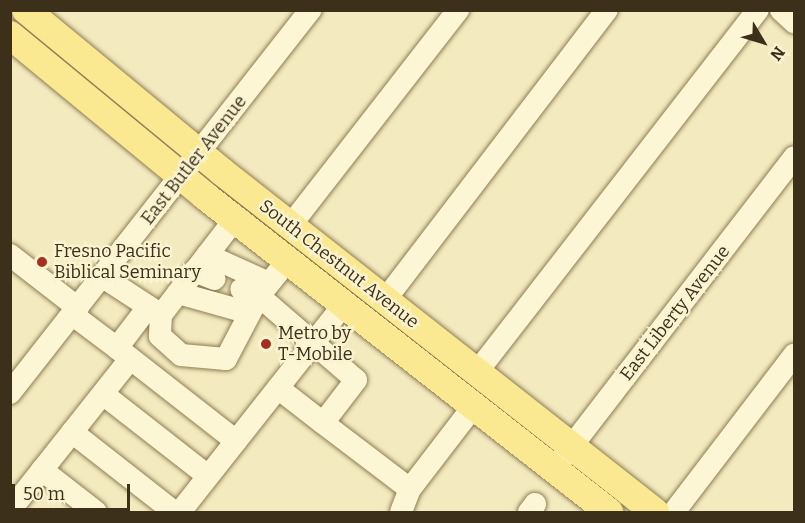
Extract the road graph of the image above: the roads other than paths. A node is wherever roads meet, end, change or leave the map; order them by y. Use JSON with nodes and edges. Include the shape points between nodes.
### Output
{"nodes":[{"id":1,"x":26,"y":10,"type":"edge"},
{"id":2,"x":310,"y":10,"type":"edge"},
{"id":3,"x":458,"y":10,"type":"edge"},
{"id":4,"x":608,"y":10,"type":"edge"},
{"id":5,"x":758,"y":10,"type":"edge"},
{"id":6,"x":781,"y":10,"type":"edge"},
{"id":7,"x":795,"y":22,"type":"edge"},
{"id":8,"x":10,"y":35,"type":"edge"},
{"id":9,"x":199,"y":153,"type":"junction"},
{"id":10,"x":795,"y":157,"type":"edge"},
{"id":11,"x":181,"y":176,"type":"junction"},
{"id":12,"x":235,"y":219,"type":"junction"},
{"id":13,"x":290,"y":226,"type":"junction"},
{"id":14,"x":10,"y":255,"type":"edge"},
{"id":15,"x":288,"y":260,"type":"junction"},
{"id":16,"x":205,"y":268,"type":"junction"},
{"id":17,"x":103,"y":277,"type":"junction"},
{"id":18,"x":178,"y":293,"type":"junction"},
{"id":19,"x":254,"y":295,"type":"junction"},
{"id":20,"x":385,"y":300,"type":"junction"},
{"id":21,"x":344,"y":304,"type":"junction"},
{"id":22,"x":75,"y":311,"type":"junction"},
{"id":23,"x":155,"y":311,"type":"junction"},
{"id":24,"x":312,"y":344,"type":"junction"},
{"id":25,"x":124,"y":354,"type":"junction"},
{"id":26,"x":795,"y":355,"type":"edge"},
{"id":27,"x":477,"y":372,"type":"junction"},
{"id":28,"x":278,"y":387,"type":"junction"},
{"id":29,"x":10,"y":393,"type":"edge"},
{"id":30,"x":103,"y":394,"type":"junction"},
{"id":31,"x":473,"y":406,"type":"junction"},
{"id":32,"x":323,"y":423,"type":"junction"},
{"id":33,"x":72,"y":432,"type":"junction"},
{"id":34,"x":236,"y":441,"type":"junction"},
{"id":35,"x":572,"y":447,"type":"junction"},
{"id":36,"x":554,"y":469,"type":"junction"},
{"id":37,"x":42,"y":470,"type":"junction"},
{"id":38,"x":208,"y":476,"type":"junction"},
{"id":39,"x":410,"y":489,"type":"junction"},
{"id":40,"x":14,"y":509,"type":"edge"},
{"id":41,"x":96,"y":513,"type":"edge"},
{"id":42,"x":174,"y":513,"type":"edge"},
{"id":43,"x":180,"y":513,"type":"edge"},
{"id":44,"x":400,"y":513,"type":"edge"},
{"id":45,"x":609,"y":513,"type":"edge"},
{"id":46,"x":655,"y":513,"type":"edge"},
{"id":47,"x":674,"y":513,"type":"edge"}],
"edges":[{"from":1,"to":9,"type":"main road","name":"South Chestnut Avenue"},
{"from":2,"to":9,"type":"street","name":"East Butler Avenue"},
{"from":3,"to":13,"type":"street"},
{"from":4,"to":20,"type":"street"},
{"from":5,"to":27,"type":"street"},
{"from":6,"to":7,"type":"street"},
{"from":8,"to":11,"type":"main road","name":"South Chestnut Avenue"},
{"from":9,"to":11,"type":"street","name":"East Butler Avenue"},
{"from":9,"to":13,"type":"main road","name":"South Chestnut Avenue"},
{"from":10,"to":35,"type":"street","name":"East Liberty Avenue"},
{"from":11,"to":12,"type":"main road","name":"South Chestnut Avenue"},
{"from":11,"to":17,"type":"street","name":"East Butler Avenue"},
{"from":12,"to":15,"type":"main road","name":"South Chestnut Avenue"},
{"from":12,"to":16,"type":"street"},
{"from":13,"to":20,"type":"main road","name":"South Chestnut Avenue"},
{"from":14,"to":22,"type":"street"},
{"from":15,"to":19,"type":"street"},
{"from":15,"to":21,"type":"main road","name":"South Chestnut Avenue"},
{"from":16,"to":18,"type":"street"},
{"from":16,"to":19,"type":"street"},
{"from":17,"to":22,"type":"street","name":"East Butler Avenue"},
{"from":17,"to":23,"type":"street"},
{"from":18,"to":19,"type":"street"},
{"from":18,"to":23,"type":"street"},
{"from":19,"to":23,"type":"street","via":[[238,343],[226,359],[181,355],[160,336]]},
{"from":19,"to":24,"type":"street"},
{"from":20,"to":27,"type":"main road","name":"South Chestnut Avenue"},
{"from":21,"to":24,"type":"street"},
{"from":21,"to":31,"type":"main road","name":"South Chestnut Avenue"},
{"from":22,"to":25,"type":"street"},
{"from":22,"to":29,"type":"street","name":"East Butler Avenue"},
{"from":23,"to":25,"type":"street"},
{"from":24,"to":28,"type":"street"},
{"from":24,"to":32,"type":"street","via":[[356,380]]},
{"from":25,"to":30,"type":"street"},
{"from":25,"to":34,"type":"street"},
{"from":26,"to":47,"type":"street"},
{"from":27,"to":35,"type":"main road","name":"South Chestnut Avenue"},
{"from":28,"to":32,"type":"street"},
{"from":28,"to":34,"type":"street"},
{"from":30,"to":33,"type":"street"},
{"from":30,"to":38,"type":"street"},
{"from":31,"to":36,"type":"main road","name":"South Chestnut Avenue"},
{"from":31,"to":39,"type":"street"},
{"from":32,"to":39,"type":"street"},
{"from":33,"to":37,"type":"street"},
{"from":33,"to":42,"type":"street"},
{"from":34,"to":38,"type":"street"},
{"from":35,"to":36,"type":"street","name":"East Liberty Avenue"},
{"from":35,"to":46,"type":"main road","name":"South Chestnut Avenue"},
{"from":36,"to":45,"type":"main road","name":"South Chestnut Avenue"},
{"from":37,"to":40,"type":"street"},
{"from":37,"to":41,"type":"street"},
{"from":38,"to":43,"type":"street"},
{"from":39,"to":44,"type":"street"}]}
